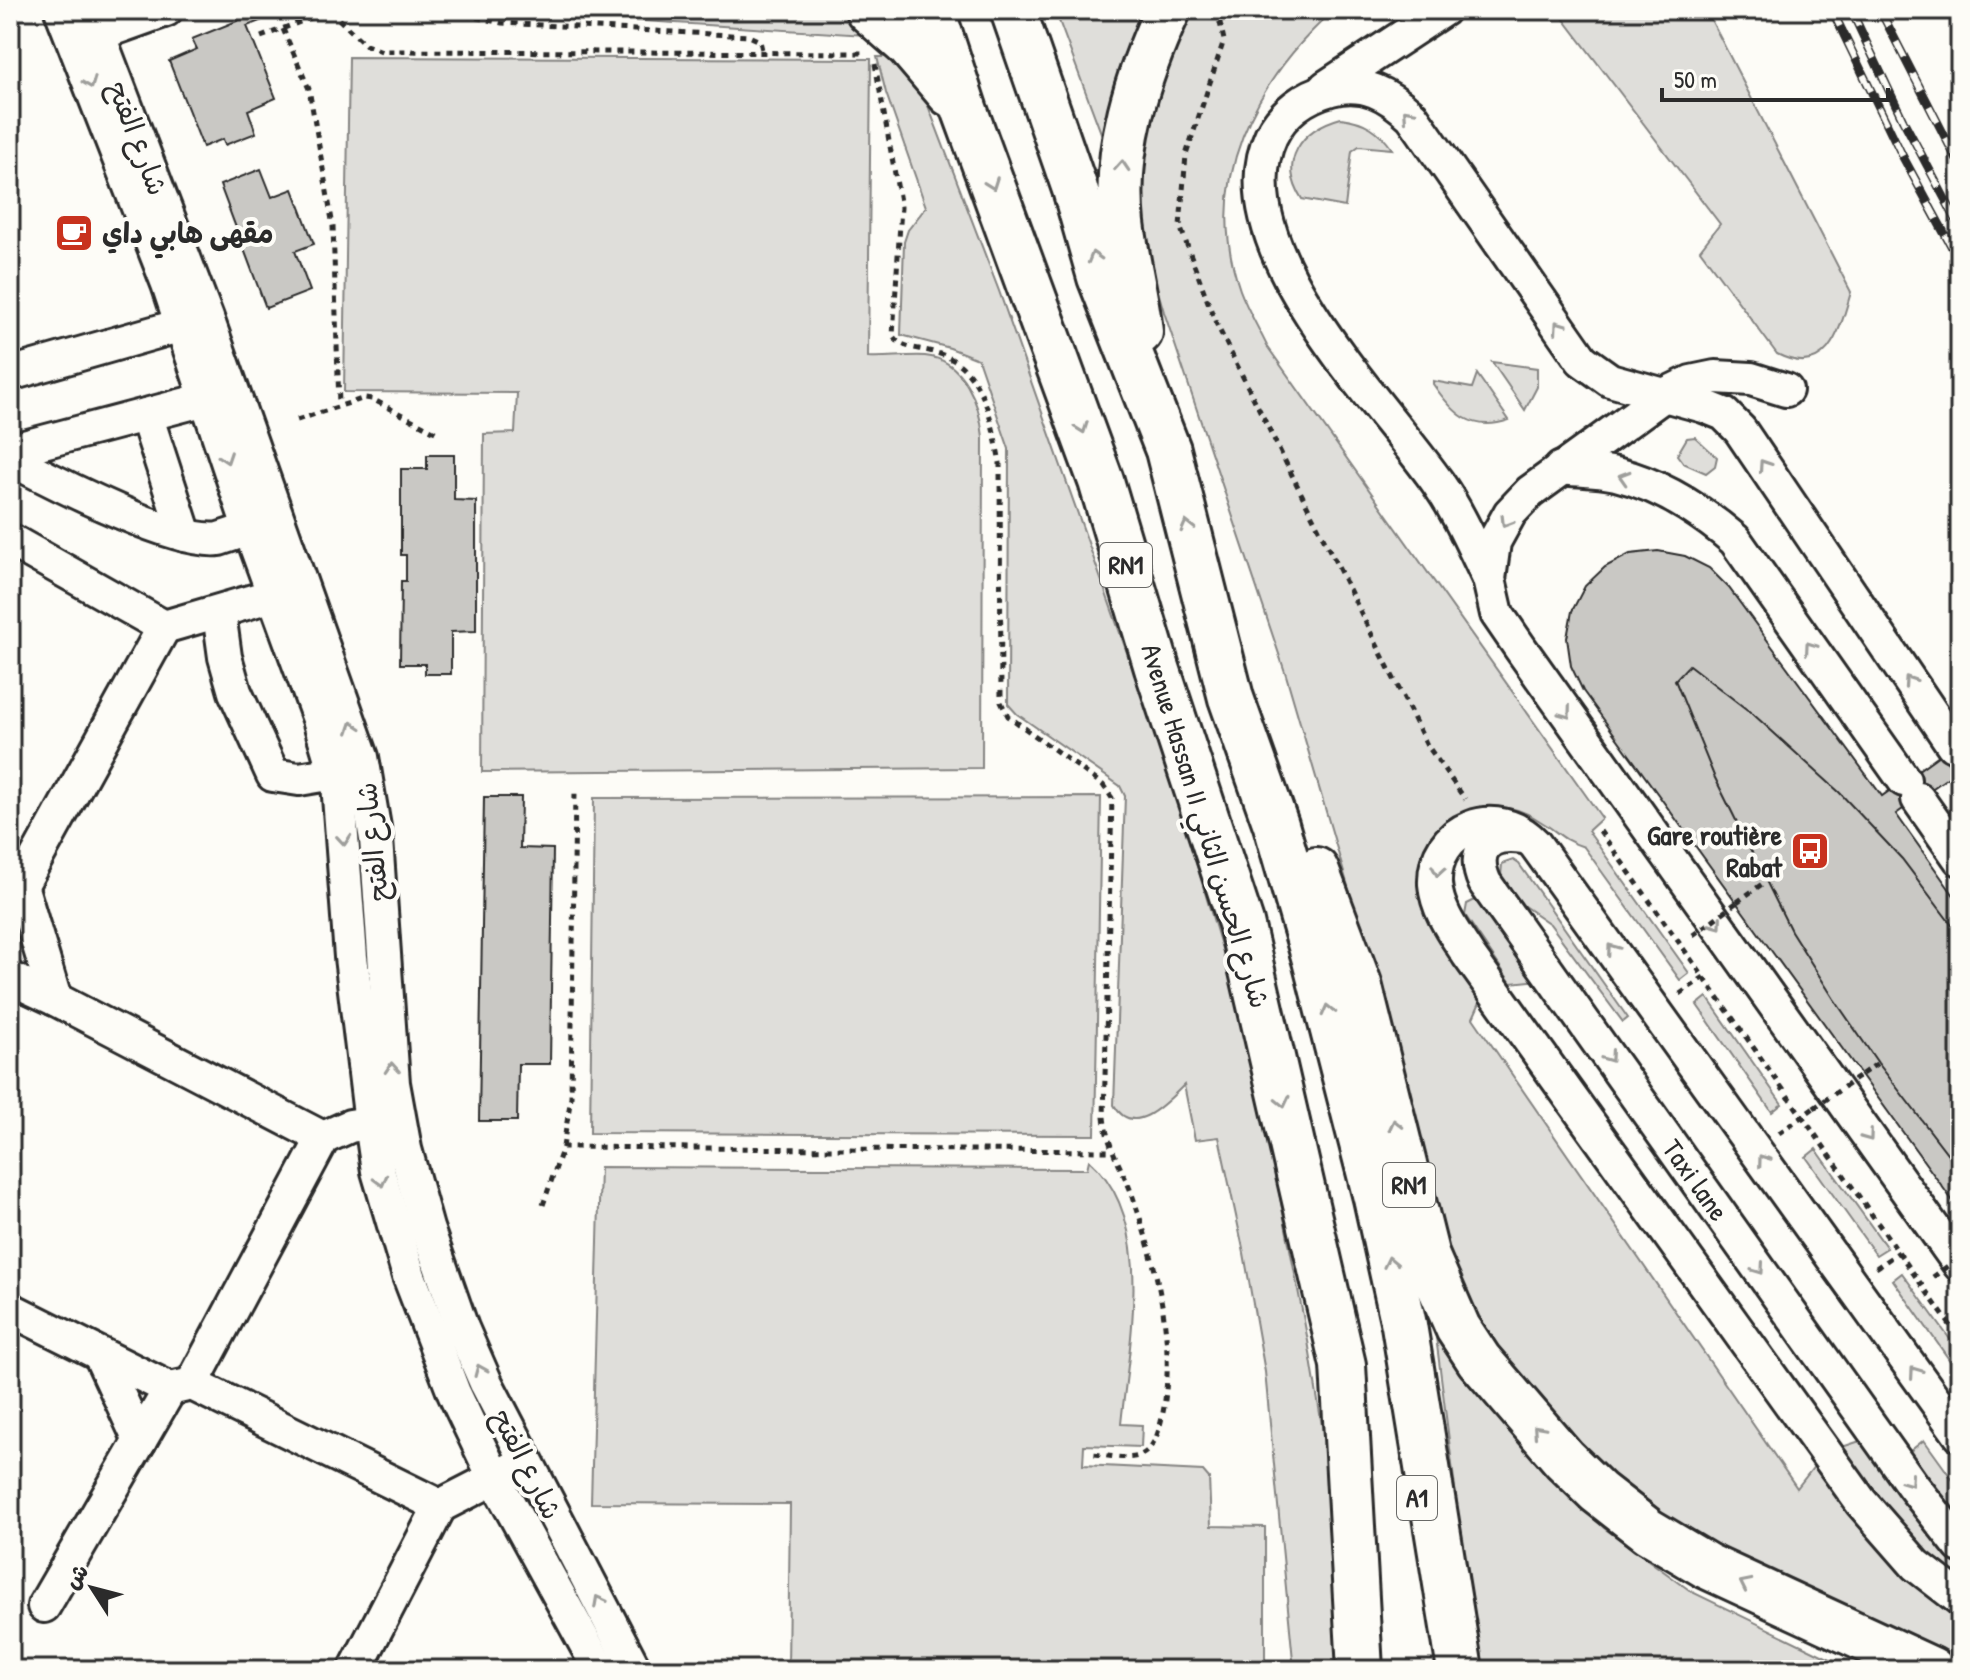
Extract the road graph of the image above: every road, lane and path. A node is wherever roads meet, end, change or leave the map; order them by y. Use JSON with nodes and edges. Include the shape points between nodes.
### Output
{"nodes":[{"id":1,"x":61,"y":10,"type":"edge"},
{"id":2,"x":166,"y":10,"type":"edge"},
{"id":3,"x":330,"y":10,"type":"edge"},
{"id":4,"x":441,"y":10,"type":"edge"},
{"id":5,"x":868,"y":10,"type":"edge"},
{"id":6,"x":932,"y":10,"type":"edge"},
{"id":7,"x":1013,"y":10,"type":"edge"},
{"id":8,"x":1168,"y":10,"type":"edge"},
{"id":9,"x":1217,"y":10,"type":"edge"},
{"id":10,"x":1443,"y":10,"type":"edge"},
{"id":11,"x":94,"y":22,"type":"edge"},
{"id":12,"x":283,"y":29,"type":"junction"},
{"id":13,"x":261,"y":37,"type":"dead end"},
{"id":14,"x":763,"y":54,"type":"junction"},
{"id":15,"x":1318,"y":93,"type":"junction"},
{"id":16,"x":965,"y":111,"type":"junction"},
{"id":17,"x":194,"y":321,"type":"junction"},
{"id":18,"x":10,"y":374,"type":"edge"},
{"id":19,"x":1143,"y":382,"type":"junction"},
{"id":20,"x":1786,"y":390,"type":"dead end"},
{"id":21,"x":1664,"y":395,"type":"junction"},
{"id":22,"x":206,"y":399,"type":"junction"},
{"id":23,"x":339,"y":405,"type":"junction"},
{"id":24,"x":146,"y":415,"type":"junction"},
{"id":25,"x":297,"y":420,"type":"dead end"},
{"id":26,"x":437,"y":433,"type":"dead end"},
{"id":27,"x":1561,"y":468,"type":"junction"},
{"id":28,"x":264,"y":525,"type":"junction"},
{"id":29,"x":185,"y":535,"type":"junction"},
{"id":30,"x":10,"y":540,"type":"edge"},
{"id":31,"x":1489,"y":579,"type":"junction"},
{"id":32,"x":288,"y":591,"type":"junction"},
{"id":33,"x":1206,"y":601,"type":"junction"},
{"id":34,"x":219,"y":613,"type":"junction"},
{"id":35,"x":164,"y":627,"type":"junction"},
{"id":36,"x":1953,"y":745,"type":"dead end"},
{"id":37,"x":335,"y":773,"type":"junction"},
{"id":38,"x":575,"y":791,"type":"dead end"},
{"id":39,"x":1481,"y":823,"type":"junction"},
{"id":40,"x":1600,"y":831,"type":"dead end"},
{"id":41,"x":1530,"y":838,"type":"junction"},
{"id":42,"x":1960,"y":859,"type":"edge"},
{"id":43,"x":1765,"y":882,"type":"dead end"},
{"id":44,"x":16,"y":896,"type":"edge"},
{"id":45,"x":363,"y":898,"type":"junction"},
{"id":46,"x":1680,"y":944,"type":"junction"},
{"id":47,"x":10,"y":978,"type":"edge"},
{"id":48,"x":55,"y":999,"type":"junction"},
{"id":49,"x":1878,"y":1063,"type":"dead end"},
{"id":50,"x":1802,"y":1116,"type":"junction"},
{"id":51,"x":385,"y":1121,"type":"junction"},
{"id":52,"x":323,"y":1138,"type":"junction"},
{"id":53,"x":563,"y":1147,"type":"junction"},
{"id":54,"x":1756,"y":1149,"type":"junction"},
{"id":55,"x":1112,"y":1151,"type":"junction"},
{"id":56,"x":543,"y":1205,"type":"dead end"},
{"id":57,"x":1960,"y":1257,"type":"edge"},
{"id":58,"x":1946,"y":1271,"type":"edge"},
{"id":59,"x":1921,"y":1285,"type":"junction"},
{"id":60,"x":10,"y":1309,"type":"edge"},
{"id":61,"x":1404,"y":1325,"type":"junction"},
{"id":62,"x":1960,"y":1339,"type":"edge"},
{"id":63,"x":101,"y":1357,"type":"junction"},
{"id":64,"x":1343,"y":1365,"type":"junction"},
{"id":65,"x":181,"y":1386,"type":"junction"},
{"id":66,"x":1960,"y":1435,"type":"edge"},
{"id":67,"x":140,"y":1441,"type":"junction"},
{"id":68,"x":1093,"y":1454,"type":"dead end"},
{"id":69,"x":526,"y":1462,"type":"junction"},
{"id":70,"x":494,"y":1477,"type":"junction"},
{"id":71,"x":440,"y":1506,"type":"junction"},
{"id":72,"x":1960,"y":1546,"type":"edge"},
{"id":73,"x":1960,"y":1599,"type":"edge"},
{"id":74,"x":44,"y":1606,"type":"dead end"},
{"id":75,"x":595,"y":1668,"type":"edge"},
{"id":76,"x":355,"y":1670,"type":"edge"},
{"id":77,"x":635,"y":1670,"type":"edge"},
{"id":78,"x":1360,"y":1670,"type":"edge"},
{"id":79,"x":1388,"y":1670,"type":"edge"},
{"id":80,"x":1430,"y":1670,"type":"edge"},
{"id":81,"x":1460,"y":1670,"type":"edge"},
{"id":82,"x":1932,"y":1670,"type":"edge"}],
"edges":[{"from":1,"to":17,"type":"street","name":"شارع الفتح","one_way":true},
{"from":2,"to":11,"type":"street"},
{"from":3,"to":12,"type":"path"},
{"from":3,"to":14,"type":"path","via":[[366,45],[382,51]]},
{"from":4,"to":14,"type":"path","via":[[502,23],[755,37]]},
{"from":5,"to":16,"type":"highway","via":[[909,46]]},
{"from":6,"to":16,"type":"highway","name":"Avenue Hassan II شارع الحسن الثاني","number":"RN1"},
{"from":19,"to":7,"type":"highway","number":"RN1","one_way":true,"via":[[1100,277]]},
{"from":19,"to":8,"type":"highway","one_way":true,"via":[[1122,222],[1121,167],[1146,58]]},
{"from":9,"to":39,"type":"path","via":[[1224,40],[1186,155],[1180,226],[1215,321],[1427,745]]},
{"from":10,"to":15,"type":"street"},
{"from":11,"to":17,"type":"street","name":"شارع الفتح"},
{"from":12,"to":13,"type":"path"},
{"from":12,"to":23,"type":"path","via":[[309,89],[333,226]]},
{"from":14,"to":55,"type":"path","via":[[862,53],[874,60],[901,207],[893,336],[902,344],[953,357],[968,370],[997,446],[1004,711],[1103,785],[1112,798],[1104,1117]]},
{"from":21,"to":15,"type":"street","one_way":true,"via":[[1610,380],[1582,360],[1412,116],[1392,97],[1345,85]]},
{"from":15,"to":31,"type":"street","via":[[1293,106],[1265,150],[1261,177],[1267,223],[1292,285],[1459,515]]},
{"from":16,"to":64,"type":"highway","name":"Avenue Hassan II شارع الحسن الثاني","number":"RN1","one_way":true,"via":[[1101,481],[1241,923]]},
{"from":17,"to":18,"type":"street"},
{"from":17,"to":22,"type":"street","name":"شارع الفتح"},
{"from":17,"to":28,"type":"street","name":"شارع الفتح"},
{"from":33,"to":19,"type":"highway","number":"RN1","one_way":true,"via":[[1168,450]]},
{"from":20,"to":21,"type":"street","via":[[1751,379],[1715,377]]},
{"from":21,"to":27,"type":"street"},
{"from":36,"to":21,"type":"street","one_way":true,"via":[[1740,430],[1724,414]]},
{"from":22,"to":24,"type":"street"},
{"from":22,"to":28,"type":"street","name":"شارع الفتح","one_way":true},
{"from":23,"to":25,"type":"path"},
{"from":23,"to":26,"type":"path","via":[[372,399]]},
{"from":24,"to":29,"type":"street"},
{"from":24,"to":29,"type":"street","via":[[24,447],[18,459],[97,501]]},
{"from":27,"to":31,"type":"street","one_way":true,"via":[[1510,513],[1494,542]]},
{"from":42,"to":27,"type":"street","one_way":true,"via":[[1735,540],[1708,517],[1651,486],[1615,473]]},
{"from":28,"to":29,"type":"street","via":[[210,540]]},
{"from":28,"to":32,"type":"street","name":"شارع الفتح"},
{"from":30,"to":35,"type":"street"},
{"from":31,"to":58,"type":"street","one_way":true,"via":[[1497,614]]},
{"from":32,"to":34,"type":"street"},
{"from":32,"to":37,"type":"street","name":"شارع الفتح"},
{"from":45,"to":32,"type":"street","name":"شارع الفتح","one_way":true,"via":[[373,811],[362,757]]},
{"from":61,"to":33,"type":"highway","number":"RN1","one_way":true,"via":[[1315,960],[1276,825],[1231,698]]},
{"from":82,"to":33,"type":"highway","number":"RN1","one_way":true,"via":[[1707,1566],[1648,1531],[1564,1459],[1479,1360],[1458,1328],[1427,1257],[1359,984],[1248,684]]},
{"from":34,"to":35,"type":"street"},
{"from":34,"to":37,"type":"street","via":[[235,692],[273,775],[299,779]]},
{"from":35,"to":44,"type":"street"},
{"from":37,"to":45,"type":"street","name":"شارع الفتح","one_way":true},
{"from":38,"to":53,"type":"path","via":[[571,1097]]},
{"from":39,"to":41,"type":"street","via":[[1502,823]]},
{"from":39,"to":73,"type":"street","one_way":true,"via":[[1448,844],[1439,860],[1435,881],[1447,922],[1861,1502],[1916,1565]]},
{"from":40,"to":46,"type":"path"},
{"from":54,"to":41,"type":"street","one_way":true},
{"from":41,"to":72,"type":"street","name":"Taxi lane","one_way":true,"via":[[1510,835],[1491,840],[1479,857],[1485,883]]},
{"from":43,"to":46,"type":"path","bridge":true},
{"from":44,"to":48,"type":"street"},
{"from":45,"to":51,"type":"street","name":"شارع الفتح","via":[[357,1024]]},
{"from":46,"to":50,"type":"path"},
{"from":47,"to":48,"type":"street"},
{"from":48,"to":52,"type":"street"},
{"from":49,"to":50,"type":"path","bridge":true},
{"from":50,"to":54,"type":"path"},
{"from":50,"to":59,"type":"path"},
{"from":51,"to":52,"type":"street","via":[[350,1126]]},
{"from":69,"to":51,"type":"street","name":"شارع الفتح","one_way":true,"via":[[462,1328]]},
{"from":51,"to":70,"type":"street","name":"شارع الفتح","one_way":true,"via":[[378,1171],[409,1276],[454,1393]]},
{"from":52,"to":65,"type":"street"},
{"from":53,"to":55,"type":"path"},
{"from":53,"to":56,"type":"path"},
{"from":66,"to":54,"type":"street","one_way":true},
{"from":55,"to":68,"type":"path","via":[[1132,1194],[1158,1279],[1168,1344],[1167,1386],[1152,1447],[1137,1457]]},
{"from":57,"to":58,"type":"path","bridge":true},
{"from":58,"to":59,"type":"path"},
{"from":59,"to":62,"type":"path"},
{"from":60,"to":63,"type":"street"},
{"from":61,"to":80,"type":"highway","number":"A1"},
{"from":61,"to":81,"type":"highway","number":"RN1"},
{"from":63,"to":65,"type":"street"},
{"from":63,"to":67,"type":"street"},
{"from":64,"to":78,"type":"highway","name":"Avenue Hassan II شارع الحسن الثاني","number":"RN1"},
{"from":64,"to":79,"type":"highway","number":"A1","via":[[1372,1495]]},
{"from":65,"to":67,"type":"street"},
{"from":65,"to":71,"type":"street"},
{"from":67,"to":74,"type":"street"},
{"from":69,"to":70,"type":"street"},
{"from":77,"to":69,"type":"street","name":"شارع الفتح","one_way":true},
{"from":70,"to":71,"type":"street"},
{"from":70,"to":75,"type":"street","name":"شارع الفتح"},
{"from":71,"to":76,"type":"street"}]}
